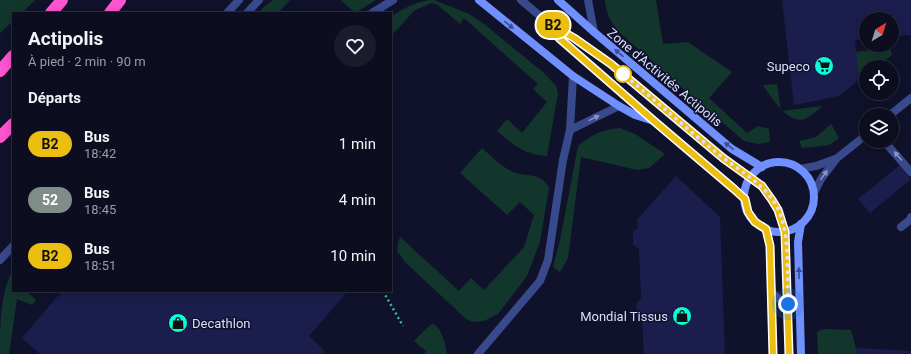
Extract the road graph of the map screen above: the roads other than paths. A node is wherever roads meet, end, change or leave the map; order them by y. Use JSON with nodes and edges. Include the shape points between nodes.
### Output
{"nodes":[{"id":1,"x":62,"y":0,"type":"edge"},
{"id":2,"x":120,"y":0,"type":"edge"},
{"id":3,"x":239,"y":0,"type":"edge"},
{"id":4,"x":259,"y":0,"type":"edge"},
{"id":5,"x":393,"y":0,"type":"edge"},
{"id":6,"x":479,"y":0,"type":"edge"},
{"id":7,"x":521,"y":0,"type":"edge"},
{"id":8,"x":558,"y":0,"type":"edge"},
{"id":9,"x":588,"y":0,"type":"edge"},
{"id":10,"x":52,"y":12,"type":"edge"},
{"id":11,"x":111,"y":12,"type":"edge"},
{"id":12,"x":228,"y":12,"type":"edge"},
{"id":13,"x":248,"y":12,"type":"edge"},
{"id":14,"x":374,"y":12,"type":"edge"},
{"id":15,"x":547,"y":22,"type":"junction"},
{"id":16,"x":594,"y":32,"type":"junction"},
{"id":17,"x":12,"y":53,"type":"edge"},
{"id":18,"x":12,"y":57,"type":"edge"},
{"id":19,"x":0,"y":61,"type":"edge"},
{"id":20,"x":0,"y":71,"type":"edge"},
{"id":21,"x":572,"y":76,"type":"junction"},
{"id":22,"x":911,"y":98,"type":"edge"},
{"id":23,"x":619,"y":106,"type":"junction"},
{"id":24,"x":899,"y":108,"type":"edge"},
{"id":25,"x":654,"y":121,"type":"junction"},
{"id":26,"x":12,"y":125,"type":"edge"},
{"id":27,"x":570,"y":130,"type":"junction"},
{"id":28,"x":0,"y":137,"type":"edge"},
{"id":29,"x":859,"y":141,"type":"edge"},
{"id":30,"x":890,"y":148,"type":"edge"},
{"id":31,"x":836,"y":159,"type":"junction"},
{"id":32,"x":762,"y":167,"type":"junction"},
{"id":33,"x":800,"y":169,"type":"junction"},
{"id":34,"x":911,"y":172,"type":"edge"},
{"id":35,"x":750,"y":178,"type":"junction"},
{"id":36,"x":814,"y":193,"type":"junction"},
{"id":37,"x":745,"y":199,"type":"junction"},
{"id":38,"x":911,"y":217,"type":"edge"},
{"id":39,"x":801,"y":224,"type":"junction"},
{"id":40,"x":901,"y":227,"type":"dead end"},
{"id":41,"x":766,"y":229,"type":"junction"},
{"id":42,"x":785,"y":232,"type":"junction"},
{"id":43,"x":12,"y":247,"type":"edge"},
{"id":44,"x":0,"y":260,"type":"edge"},
{"id":45,"x":770,"y":291,"type":"junction"},
{"id":46,"x":799,"y":303,"type":"junction"},
{"id":47,"x":788,"y":304,"type":"junction"},
{"id":48,"x":478,"y":354,"type":"edge"},
{"id":49,"x":773,"y":354,"type":"edge"},
{"id":50,"x":789,"y":354,"type":"edge"},
{"id":51,"x":800,"y":354,"type":"edge"}],
"edges":[{"from":1,"to":10,"type":"highway"},
{"from":2,"to":11,"type":"highway"},
{"from":3,"to":12,"type":"street"},
{"from":4,"to":13,"type":"street"},
{"from":5,"to":14,"type":"street"},
{"from":6,"to":21,"type":"street","one_way":true},
{"from":7,"to":15,"type":"street"},
{"from":8,"to":16,"type":"street","name":"Zone d'Activités Actipolis"},
{"from":9,"to":16,"type":"street"},
{"from":15,"to":25,"type":"street","via":[[559,38]]},
{"from":15,"to":35,"type":"street","via":[[611,64]]},
{"from":32,"to":16,"type":"street","name":"Zone d'Activités Actipolis","one_way":true,"via":[[732,149]]},
{"from":17,"to":19,"type":"highway"},
{"from":18,"to":20,"type":"highway"},
{"from":21,"to":23,"type":"street"},
{"from":21,"to":27,"type":"street"},
{"from":22,"to":24,"type":"street"},
{"from":23,"to":25,"type":"street"},
{"from":27,"to":23,"type":"street","one_way":true},
{"from":25,"to":37,"type":"street"},
{"from":26,"to":28,"type":"highway"},
{"from":27,"to":48,"type":"street","via":[[548,260],[540,281]]},
{"from":29,"to":31,"type":"street"},
{"from":34,"to":30,"type":"street","one_way":true},
{"from":31,"to":33,"type":"street"},
{"from":36,"to":31,"type":"street","one_way":true},
{"from":32,"to":33,"type":"street","via":[[780,162]]},
{"from":32,"to":35,"type":"street"},
{"from":33,"to":36,"type":"street","via":[[808,176]]},
{"from":35,"to":37,"type":"street"},
{"from":35,"to":42,"type":"street","via":[[762,186],[772,200]]},
{"from":36,"to":39,"type":"street","via":[[810,214]]},
{"from":37,"to":41,"type":"street","via":[[748,212],[755,222]]},
{"from":38,"to":40,"type":"street"},
{"from":39,"to":42,"type":"street"},
{"from":46,"to":39,"type":"street","one_way":true,"via":[[798,242]]},
{"from":41,"to":42,"type":"street"},
{"from":41,"to":45,"type":"street","via":[[770,246]]},
{"from":42,"to":47,"type":"street"},
{"from":43,"to":44,"type":"street"},
{"from":45,"to":47,"type":"street"},
{"from":45,"to":49,"type":"street"},
{"from":46,"to":47,"type":"street"},
{"from":46,"to":51,"type":"street"},
{"from":47,"to":50,"type":"street"}]}
